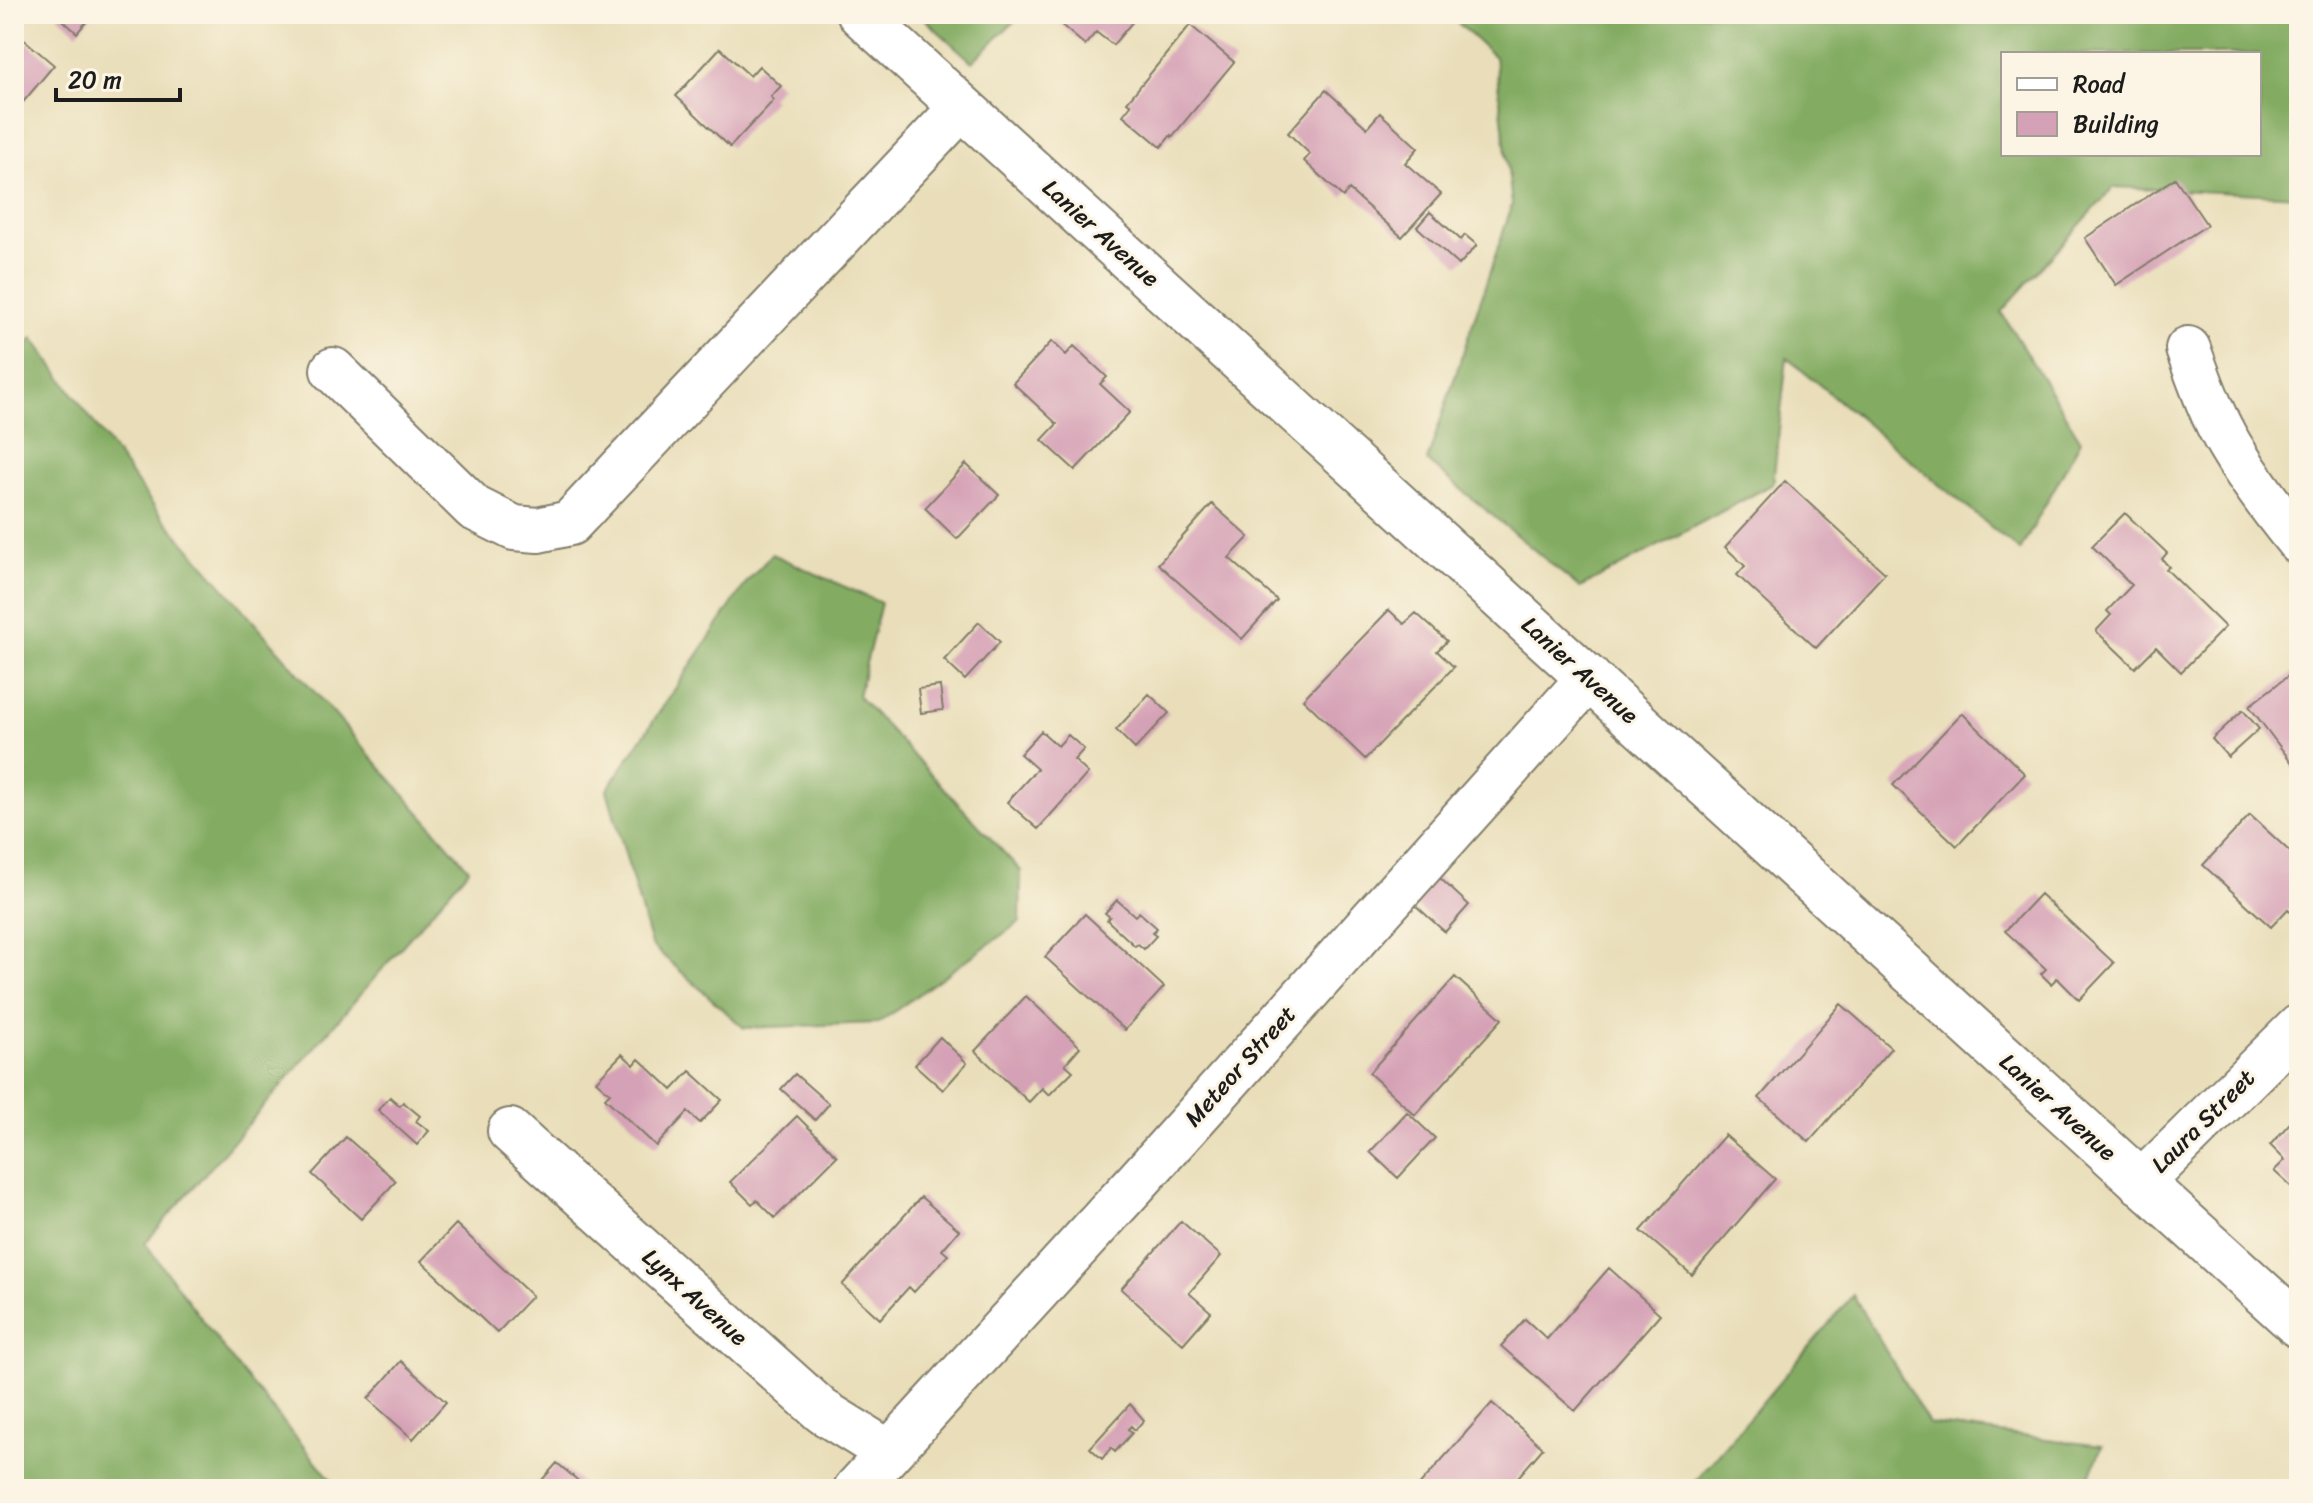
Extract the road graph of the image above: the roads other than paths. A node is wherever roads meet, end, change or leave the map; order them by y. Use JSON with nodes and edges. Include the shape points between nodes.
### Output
{"nodes":[{"id":1,"x":860,"y":14,"type":"edge"},
{"id":2,"x":962,"y":107,"type":"junction"},
{"id":3,"x":2188,"y":349,"type":"dead end"},
{"id":4,"x":333,"y":370,"type":"dead end"},
{"id":5,"x":2299,"y":542,"type":"edge"},
{"id":6,"x":1589,"y":678,"type":"junction"},
{"id":7,"x":2299,"y":1027,"type":"edge"},
{"id":8,"x":510,"y":1131,"type":"dead end"},
{"id":9,"x":2141,"y":1183,"type":"junction"},
{"id":10,"x":2299,"y":1326,"type":"edge"},
{"id":11,"x":888,"y":1452,"type":"junction"},
{"id":12,"x":856,"y":1489,"type":"edge"}],
"edges":[{"from":1,"to":2,"type":"street","name":"Lanier Avenue"},
{"from":2,"to":4,"type":"street","via":[[570,523],[538,530],[514,528],[474,508]]},
{"from":2,"to":6,"type":"street","name":"Lanier Avenue"},
{"from":3,"to":5,"type":"street","via":[[2229,444]]},
{"from":6,"to":9,"type":"street","name":"Lanier Avenue"},
{"from":6,"to":11,"type":"street","name":"Meteor Street"},
{"from":7,"to":9,"type":"street","name":"Laura Street"},
{"from":8,"to":11,"type":"street","name":"Lynx Avenue","via":[[822,1411]]},
{"from":9,"to":10,"type":"street","name":"Lanier Avenue"},
{"from":11,"to":12,"type":"street","name":"Meteor Street"}]}
